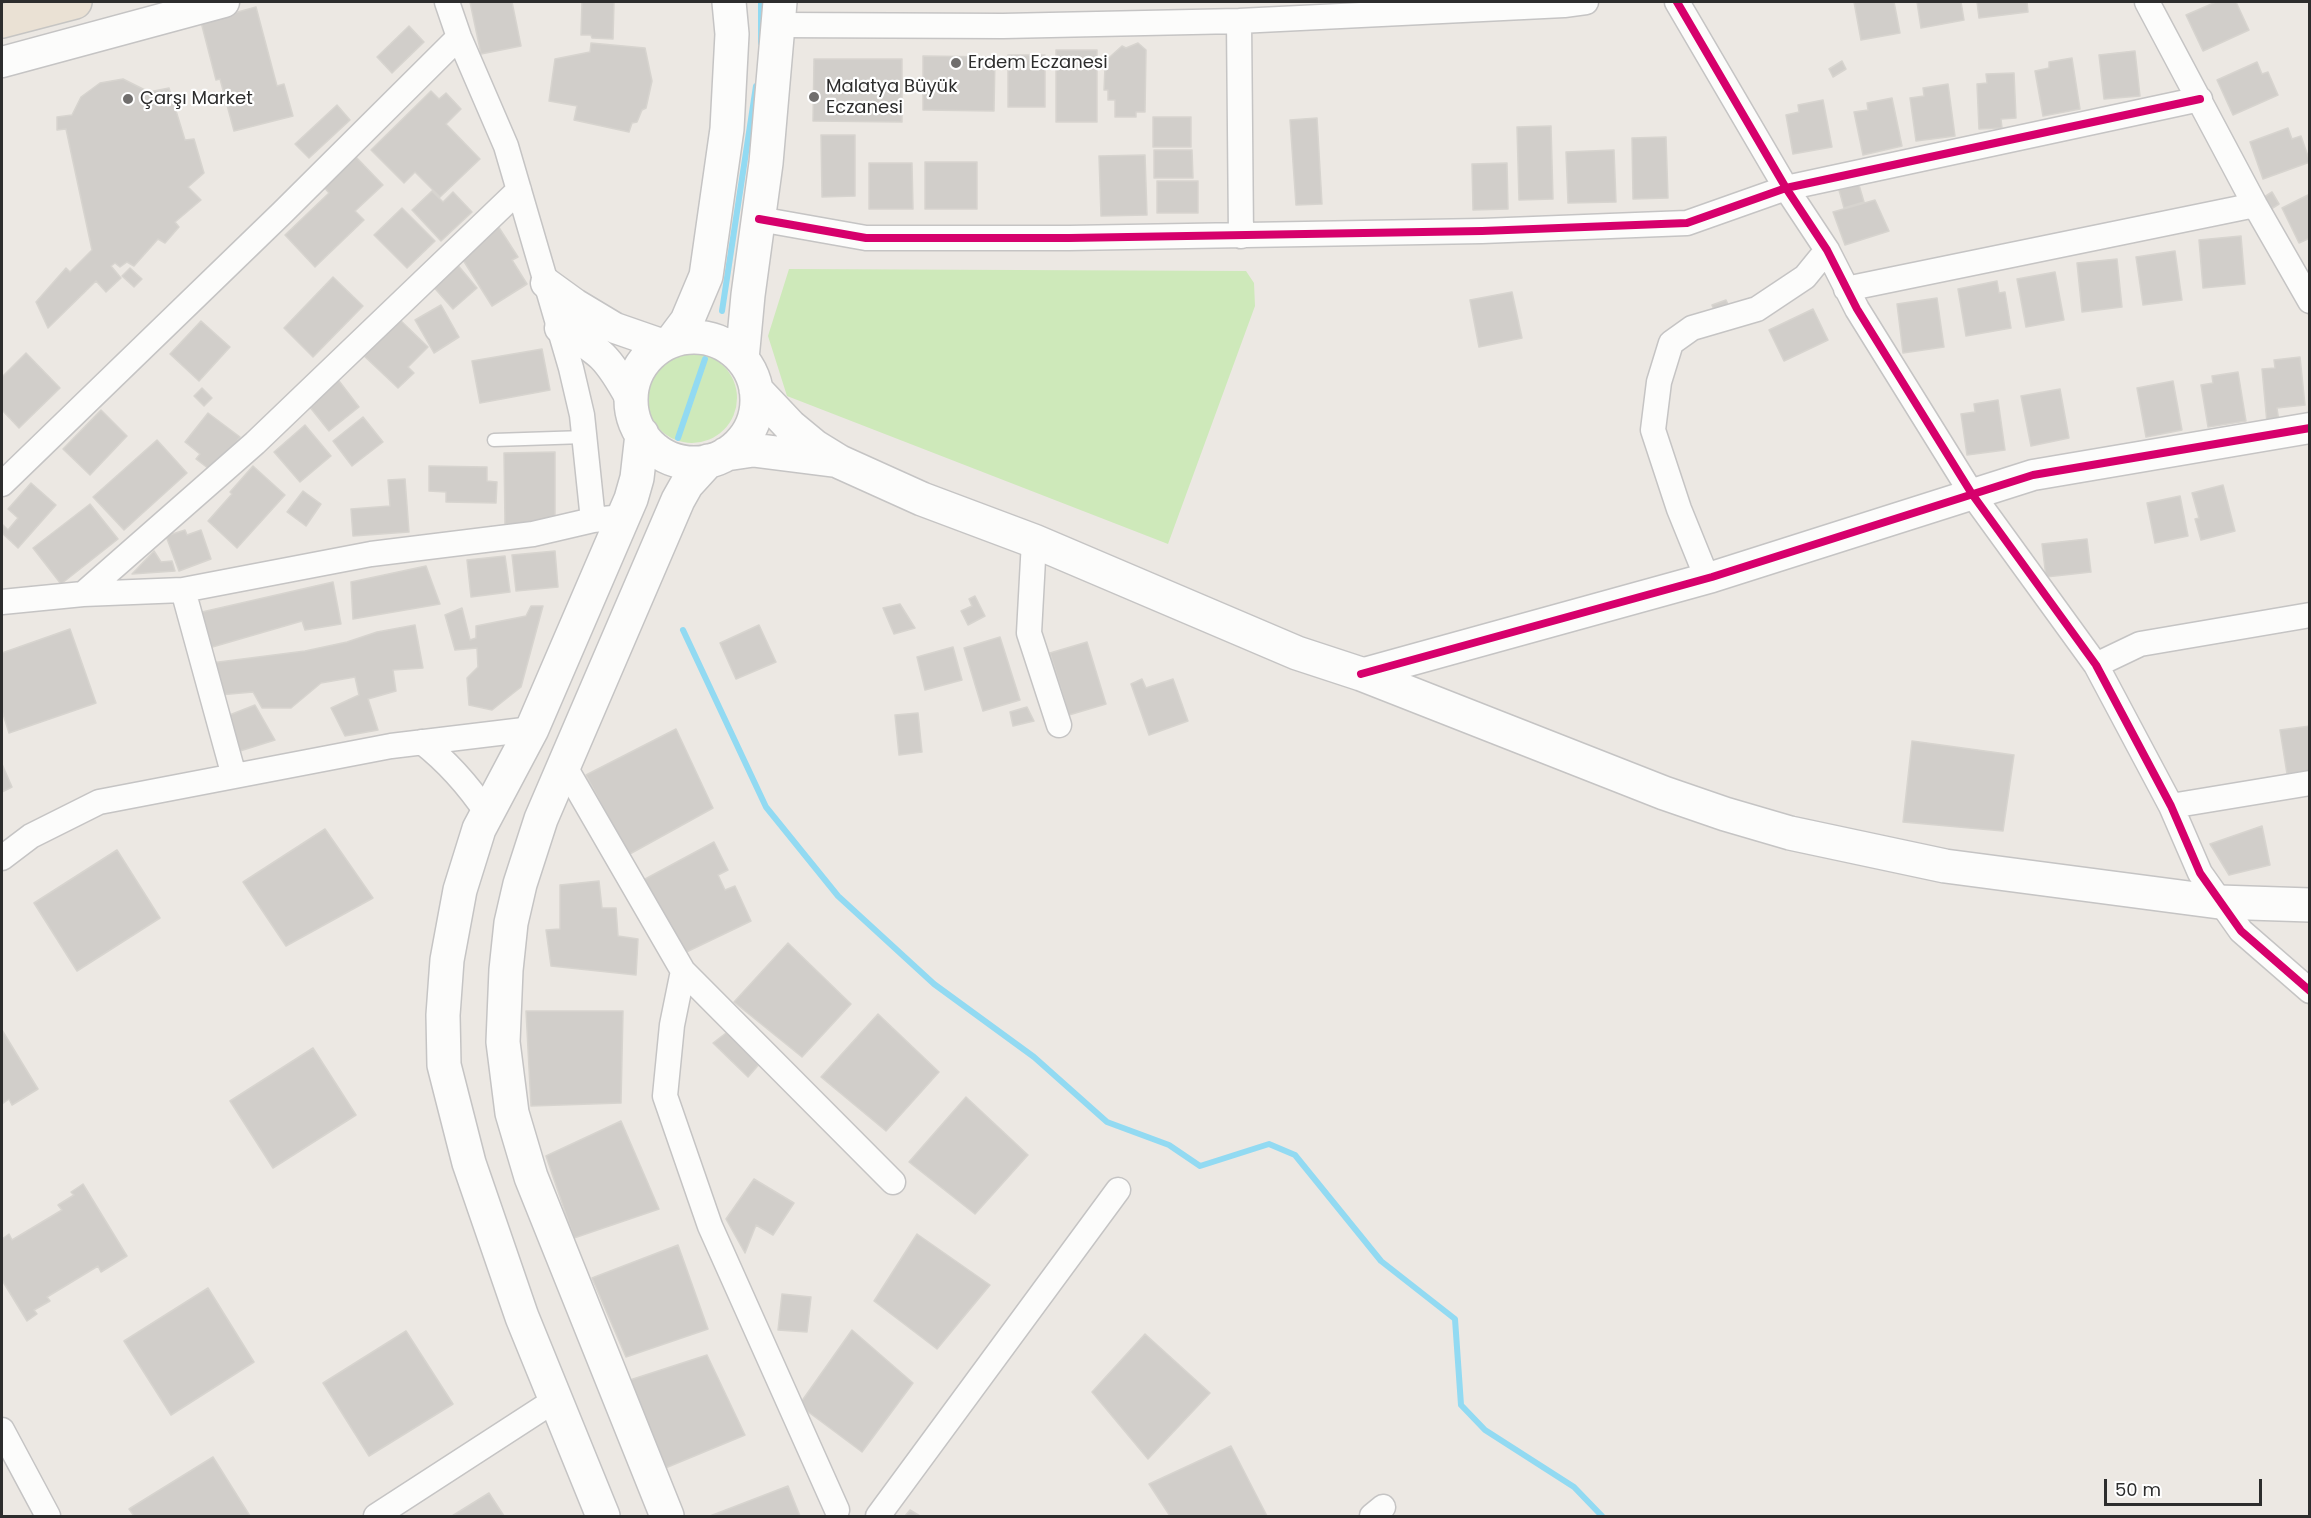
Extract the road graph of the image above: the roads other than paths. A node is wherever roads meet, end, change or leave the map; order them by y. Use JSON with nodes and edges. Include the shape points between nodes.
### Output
{"nodes":[{"id":1,"x":75,"y":2,"type":"edge"},
{"id":2,"x":224,"y":2,"type":"edge"},
{"id":3,"x":447,"y":2,"type":"edge"},
{"id":4,"x":729,"y":2,"type":"edge"},
{"id":5,"x":1586,"y":2,"type":"edge"},
{"id":6,"x":1677,"y":2,"type":"edge"},
{"id":7,"x":2147,"y":2,"type":"edge"},
{"id":8,"x":1492,"y":5,"type":"edge"},
{"id":9,"x":780,"y":13,"type":"edge"},
{"id":10,"x":2,"y":21,"type":"edge"},
{"id":11,"x":1239,"y":21,"type":"junction"},
{"id":12,"x":459,"y":37,"type":"junction"},
{"id":13,"x":2,"y":62,"type":"edge"},
{"id":14,"x":2200,"y":99,"type":"junction"},
{"id":15,"x":1786,"y":188,"type":"junction"},
{"id":16,"x":519,"y":190,"type":"junction"},
{"id":17,"x":2255,"y":205,"type":"junction"},
{"id":18,"x":759,"y":219,"type":"junction"},
{"id":19,"x":1241,"y":236,"type":"junction"},
{"id":20,"x":1827,"y":250,"type":"junction"},
{"id":21,"x":546,"y":283,"type":"junction"},
{"id":22,"x":1846,"y":289,"type":"junction"},
{"id":23,"x":2310,"y":302,"type":"edge"},
{"id":24,"x":560,"y":328,"type":"junction"},
{"id":25,"x":668,"y":343,"type":"junction"},
{"id":26,"x":742,"y":359,"type":"junction"},
{"id":27,"x":756,"y":390,"type":"junction"},
{"id":28,"x":631,"y":399,"type":"junction"},
{"id":29,"x":2310,"y":428,"type":"edge"},
{"id":30,"x":642,"y":434,"type":"junction"},
{"id":31,"x":585,"y":438,"type":"junction"},
{"id":32,"x":494,"y":440,"type":"dead end"},
{"id":33,"x":717,"y":458,"type":"junction"},
{"id":34,"x":840,"y":462,"type":"junction"},
{"id":35,"x":2,"y":484,"type":"edge"},
{"id":36,"x":1972,"y":494,"type":"junction"},
{"id":37,"x":608,"y":518,"type":"junction"},
{"id":38,"x":1034,"y":541,"type":"junction"},
{"id":39,"x":1707,"y":578,"type":"junction"},
{"id":40,"x":183,"y":590,"type":"junction"},
{"id":41,"x":82,"y":594,"type":"junction"},
{"id":42,"x":2,"y":602,"type":"edge"},
{"id":43,"x":2310,"y":615,"type":"edge"},
{"id":44,"x":2096,"y":665,"type":"junction"},
{"id":45,"x":1361,"y":674,"type":"junction"},
{"id":46,"x":1059,"y":725,"type":"dead end"},
{"id":47,"x":532,"y":729,"type":"junction"},
{"id":48,"x":422,"y":742,"type":"junction"},
{"id":49,"x":565,"y":767,"type":"junction"},
{"id":50,"x":234,"y":776,"type":"junction"},
{"id":51,"x":2310,"y":783,"type":"edge"},
{"id":52,"x":2171,"y":806,"type":"junction"},
{"id":53,"x":487,"y":813,"type":"junction"},
{"id":54,"x":2,"y":858,"type":"edge"},
{"id":55,"x":2219,"y":902,"type":"junction"},
{"id":56,"x":2310,"y":905,"type":"edge"},
{"id":57,"x":683,"y":971,"type":"junction"},
{"id":58,"x":2310,"y":991,"type":"edge"},
{"id":59,"x":893,"y":1182,"type":"dead end"},
{"id":60,"x":1118,"y":1190,"type":"dead end"},
{"id":61,"x":555,"y":1401,"type":"junction"},
{"id":62,"x":2,"y":1430,"type":"edge"},
{"id":63,"x":837,"y":1510,"type":"dead end"},
{"id":64,"x":48,"y":1516,"type":"edge"},
{"id":65,"x":376,"y":1516,"type":"edge"},
{"id":66,"x":603,"y":1516,"type":"edge"},
{"id":67,"x":667,"y":1516,"type":"edge"},
{"id":68,"x":878,"y":1516,"type":"edge"}],
"edges":[{"from":1,"to":10,"type":"highway"},
{"from":2,"to":13,"type":"street"},
{"from":3,"to":12,"type":"street"},
{"from":4,"to":25,"type":"main road","via":[[732,34],[727,129],[706,276],[687,321]]},
{"from":5,"to":8,"type":"street"},
{"from":6,"to":15,"type":"street"},
{"from":7,"to":14,"type":"street"},
{"from":8,"to":11,"type":"street"},
{"from":9,"to":11,"type":"street","via":[[1003,26]]},
{"from":9,"to":18,"type":"main road"},
{"from":11,"to":19,"type":"street"},
{"from":12,"to":16,"type":"street","via":[[506,146]]},
{"from":12,"to":35,"type":"street"},
{"from":14,"to":15,"type":"street"},
{"from":14,"to":17,"type":"street"},
{"from":15,"to":19,"type":"street","via":[[1688,223]]},
{"from":15,"to":20,"type":"street"},
{"from":16,"to":21,"type":"street"},
{"from":16,"to":41,"type":"street","via":[[255,443]]},
{"from":17,"to":22,"type":"street"},
{"from":17,"to":23,"type":"street"},
{"from":18,"to":19,"type":"street","via":[[867,238]]},
{"from":18,"to":26,"type":"main road"},
{"from":20,"to":22,"type":"street"},
{"from":20,"to":39,"type":"street","via":[[1805,277],[1757,309],[1692,328],[1671,343],[1659,382],[1653,430]]},
{"from":21,"to":24,"type":"street"},
{"from":21,"to":25,"type":"street","via":[[615,328]]},
{"from":22,"to":36,"type":"street"},
{"from":24,"to":28,"type":"street","via":[[605,356]]},
{"from":24,"to":31,"type":"street"},
{"from":25,"to":26,"type":"main road","via":[[685,337],[713,340]]},
{"from":25,"to":28,"type":"main road","via":[[640,367]]},
{"from":26,"to":27,"type":"main road","via":[[753,376]]},
{"from":27,"to":33,"type":"main road","via":[[757,409],[751,427],[740,442]]},
{"from":27,"to":34,"type":"main road","via":[[791,427]]},
{"from":28,"to":30,"type":"main road"},
{"from":29,"to":36,"type":"street","via":[[2033,475]]},
{"from":30,"to":33,"type":"main road","via":[[654,448],[671,458],[689,462]]},
{"from":30,"to":37,"type":"main road","via":[[637,478]]},
{"from":31,"to":32,"type":"lane"},
{"from":31,"to":37,"type":"street"},
{"from":33,"to":34,"type":"main road","via":[[753,450]]},
{"from":33,"to":49,"type":"main road","via":[[687,484],[678,500]]},
{"from":34,"to":38,"type":"main road","via":[[922,499]]},
{"from":36,"to":39,"type":"street"},
{"from":36,"to":44,"type":"street"},
{"from":37,"to":40,"type":"street","via":[[533,534],[371,554]]},
{"from":37,"to":47,"type":"main road"},
{"from":38,"to":45,"type":"main road","via":[[1297,653]]},
{"from":38,"to":46,"type":"street","via":[[1029,633]]},
{"from":39,"to":45,"type":"street"},
{"from":40,"to":41,"type":"street"},
{"from":40,"to":50,"type":"street"},
{"from":41,"to":42,"type":"street"},
{"from":43,"to":44,"type":"street","via":[[2140,644]]},
{"from":44,"to":52,"type":"street"},
{"from":45,"to":55,"type":"main road","via":[[1664,794],[1790,833],[1946,866]]},
{"from":47,"to":48,"type":"street"},
{"from":47,"to":53,"type":"main road"},
{"from":48,"to":50,"type":"street"},
{"from":48,"to":53,"type":"street","via":[[448,762]]},
{"from":49,"to":57,"type":"street"},
{"from":49,"to":67,"type":"main road","via":[[541,819],[511,923],[503,1042],[512,1113],[531,1177]]},
{"from":50,"to":54,"type":"street","via":[[99,802],[31,836]]},
{"from":51,"to":52,"type":"street"},
{"from":52,"to":55,"type":"street","via":[[2200,873]]},
{"from":53,"to":61,"type":"main road","via":[[460,890],[447,960],[444,1065],[469,1163]]},
{"from":55,"to":56,"type":"main road"},
{"from":55,"to":58,"type":"street","via":[[2241,932]]},
{"from":57,"to":59,"type":"street"},
{"from":57,"to":63,"type":"street","via":[[672,1025],[665,1096],[710,1226]]},
{"from":60,"to":68,"type":"street"},
{"from":61,"to":65,"type":"street"},
{"from":61,"to":66,"type":"main road"},
{"from":62,"to":64,"type":"street"}]}
